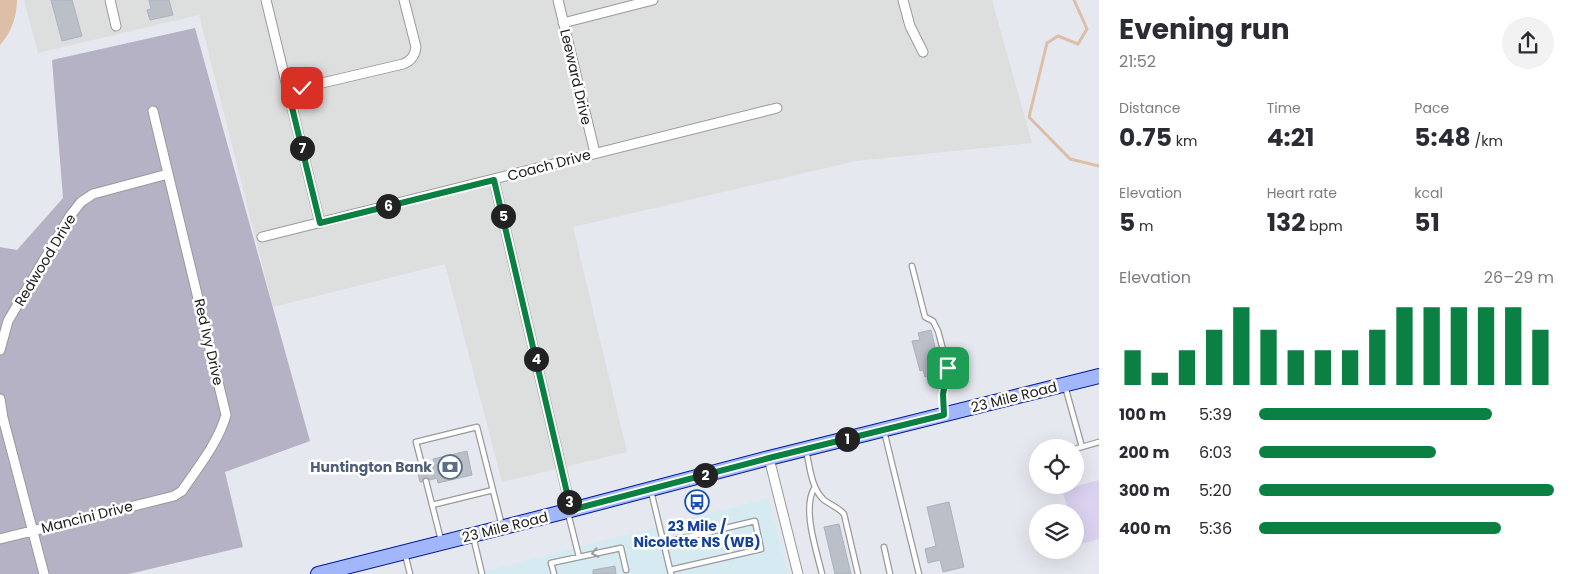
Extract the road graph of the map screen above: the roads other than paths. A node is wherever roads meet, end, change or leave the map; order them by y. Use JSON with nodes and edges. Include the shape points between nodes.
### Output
{"nodes":[{"id":1,"x":110,"y":0,"type":"edge"},
{"id":2,"x":266,"y":0,"type":"edge"},
{"id":3,"x":404,"y":0,"type":"edge"},
{"id":4,"x":558,"y":0,"type":"edge"},
{"id":5,"x":653,"y":0,"type":"edge"},
{"id":6,"x":903,"y":0,"type":"edge"},
{"id":7,"x":563,"y":23,"type":"junction"},
{"id":8,"x":116,"y":26,"type":"dead end"},
{"id":9,"x":923,"y":52,"type":"dead end"},
{"id":10,"x":288,"y":91,"type":"junction"},
{"id":11,"x":777,"y":108,"type":"dead end"},
{"id":12,"x":153,"y":111,"type":"dead end"},
{"id":13,"x":595,"y":154,"type":"junction"},
{"id":14,"x":168,"y":174,"type":"junction"},
{"id":15,"x":494,"y":180,"type":"junction"},
{"id":16,"x":320,"y":223,"type":"junction"},
{"id":17,"x":262,"y":237,"type":"dead end"},
{"id":18,"x":912,"y":266,"type":"dead end"},
{"id":19,"x":0,"y":350,"type":"edge"},
{"id":20,"x":1099,"y":376,"type":"edge"},
{"id":21,"x":1065,"y":385,"type":"junction"},
{"id":22,"x":0,"y":399,"type":"edge"},
{"id":23,"x":944,"y":415,"type":"junction"},
{"id":24,"x":2,"y":418,"type":"edge"},
{"id":25,"x":884,"y":430,"type":"junction"},
{"id":26,"x":1080,"y":439,"type":"edge"},
{"id":27,"x":1099,"y":442,"type":"edge"},
{"id":28,"x":1084,"y":446,"type":"edge"},
{"id":29,"x":806,"y":449,"type":"junction"},
{"id":30,"x":769,"y":458,"type":"junction"},
{"id":31,"x":423,"y":469,"type":"dead end"},
{"id":32,"x":426,"y":481,"type":"dead end"},
{"id":33,"x":815,"y":487,"type":"junction"},
{"id":34,"x":493,"y":490,"type":"junction"},
{"id":35,"x":650,"y":490,"type":"junction"},
{"id":36,"x":174,"y":496,"type":"joint"},
{"id":37,"x":432,"y":505,"type":"junction"},
{"id":38,"x":569,"y":511,"type":"junction"},
{"id":39,"x":502,"y":528,"type":"junction"},
{"id":40,"x":32,"y":530,"type":"junction"},
{"id":41,"x":473,"y":535,"type":"junction"},
{"id":42,"x":0,"y":539,"type":"edge"},
{"id":43,"x":442,"y":543,"type":"junction"},
{"id":44,"x":663,"y":543,"type":"junction"},
{"id":45,"x":884,"y":546,"type":"dead end"},
{"id":46,"x":405,"y":553,"type":"junction"},
{"id":47,"x":579,"y":557,"type":"junction"},
{"id":48,"x":626,"y":570,"type":"dead end"},
{"id":49,"x":670,"y":572,"type":"edge"},
{"id":50,"x":44,"y":574,"type":"edge"},
{"id":51,"x":318,"y":574,"type":"edge"},
{"id":52,"x":410,"y":574,"type":"edge"},
{"id":53,"x":482,"y":574,"type":"edge"},
{"id":54,"x":554,"y":574,"type":"edge"},
{"id":55,"x":798,"y":574,"type":"edge"},
{"id":56,"x":822,"y":574,"type":"edge"},
{"id":57,"x":858,"y":574,"type":"edge"},
{"id":58,"x":890,"y":574,"type":"edge"},
{"id":59,"x":919,"y":574,"type":"edge"}],
"edges":[{"from":1,"to":8,"type":"street"},
{"from":2,"to":10,"type":"street"},
{"from":3,"to":10,"type":"street","via":[[416,43],[412,58],[403,64]]},
{"from":4,"to":7,"type":"street","name":"Leeward Drive"},
{"from":5,"to":7,"type":"street"},
{"from":6,"to":9,"type":"street","via":[[910,26]]},
{"from":7,"to":13,"type":"street","name":"Leeward Drive"},
{"from":10,"to":16,"type":"street"},
{"from":11,"to":13,"type":"street","name":"Coach Drive"},
{"from":12,"to":14,"type":"street","name":"Red Ivy Drive"},
{"from":13,"to":15,"type":"street","name":"Coach Drive"},
{"from":14,"to":19,"type":"street","name":"Redwood Drive","via":[[93,194],[81,202],[8,322]]},
{"from":14,"to":36,"type":"street","name":"Red Ivy Drive","via":[[226,415],[215,442],[182,490]]},
{"from":15,"to":16,"type":"street","name":"Coach Drive"},
{"from":15,"to":38,"type":"street"},
{"from":16,"to":17,"type":"street","name":"Coach Drive"},
{"from":18,"to":23,"type":"lane","via":[[925,317],[933,321],[938,331],[948,368],[943,394]]},
{"from":20,"to":21,"type":"main road","name":"23 Mile Road"},
{"from":21,"to":23,"type":"main road","name":"23 Mile Road"},
{"from":21,"to":26,"type":"lane"},
{"from":22,"to":24,"type":"street"},
{"from":23,"to":25,"type":"main road","name":"23 Mile Road"},
{"from":24,"to":40,"type":"street"},
{"from":25,"to":29,"type":"main road","name":"23 Mile Road"},
{"from":25,"to":59,"type":"lane"},
{"from":27,"to":28,"type":"lane"},
{"from":29,"to":30,"type":"main road","name":"23 Mile Road"},
{"from":29,"to":33,"type":"lane"},
{"from":30,"to":35,"type":"main road","name":"23 Mile Road"},
{"from":30,"to":55,"type":"street"},
{"from":31,"to":34,"type":"lane","via":[[416,442],[477,427]]},
{"from":32,"to":37,"type":"lane"},
{"from":33,"to":56,"type":"lane","via":[[810,498],[810,522]]},
{"from":33,"to":57,"type":"lane","via":[[820,496],[844,514]]},
{"from":34,"to":37,"type":"lane"},
{"from":34,"to":39,"type":"lane"},
{"from":35,"to":38,"type":"main road","name":"23 Mile Road"},
{"from":35,"to":44,"type":"lane"},
{"from":36,"to":40,"type":"street","name":"Mancini Drive"},
{"from":37,"to":43,"type":"lane"},
{"from":38,"to":39,"type":"main road","name":"23 Mile Road"},
{"from":38,"to":47,"type":"lane"},
{"from":39,"to":41,"type":"main road","name":"23 Mile Road"},
{"from":40,"to":42,"type":"street","name":"Mancini Drive"},
{"from":40,"to":50,"type":"street"},
{"from":41,"to":43,"type":"main road","name":"23 Mile Road"},
{"from":41,"to":53,"type":"lane"},
{"from":43,"to":46,"type":"main road","name":"23 Mile Road"},
{"from":44,"to":49,"type":"lane"},
{"from":44,"to":49,"type":"lane","via":[[755,521],[761,548]]},
{"from":45,"to":58,"type":"lane"},
{"from":46,"to":51,"type":"main road","name":"23 Mile Road"},
{"from":46,"to":52,"type":"lane"},
{"from":48,"to":47,"type":"lane","one_way":true,"via":[[621,548]]},
{"from":47,"to":54,"type":"lane","via":[[551,564]]}]}
